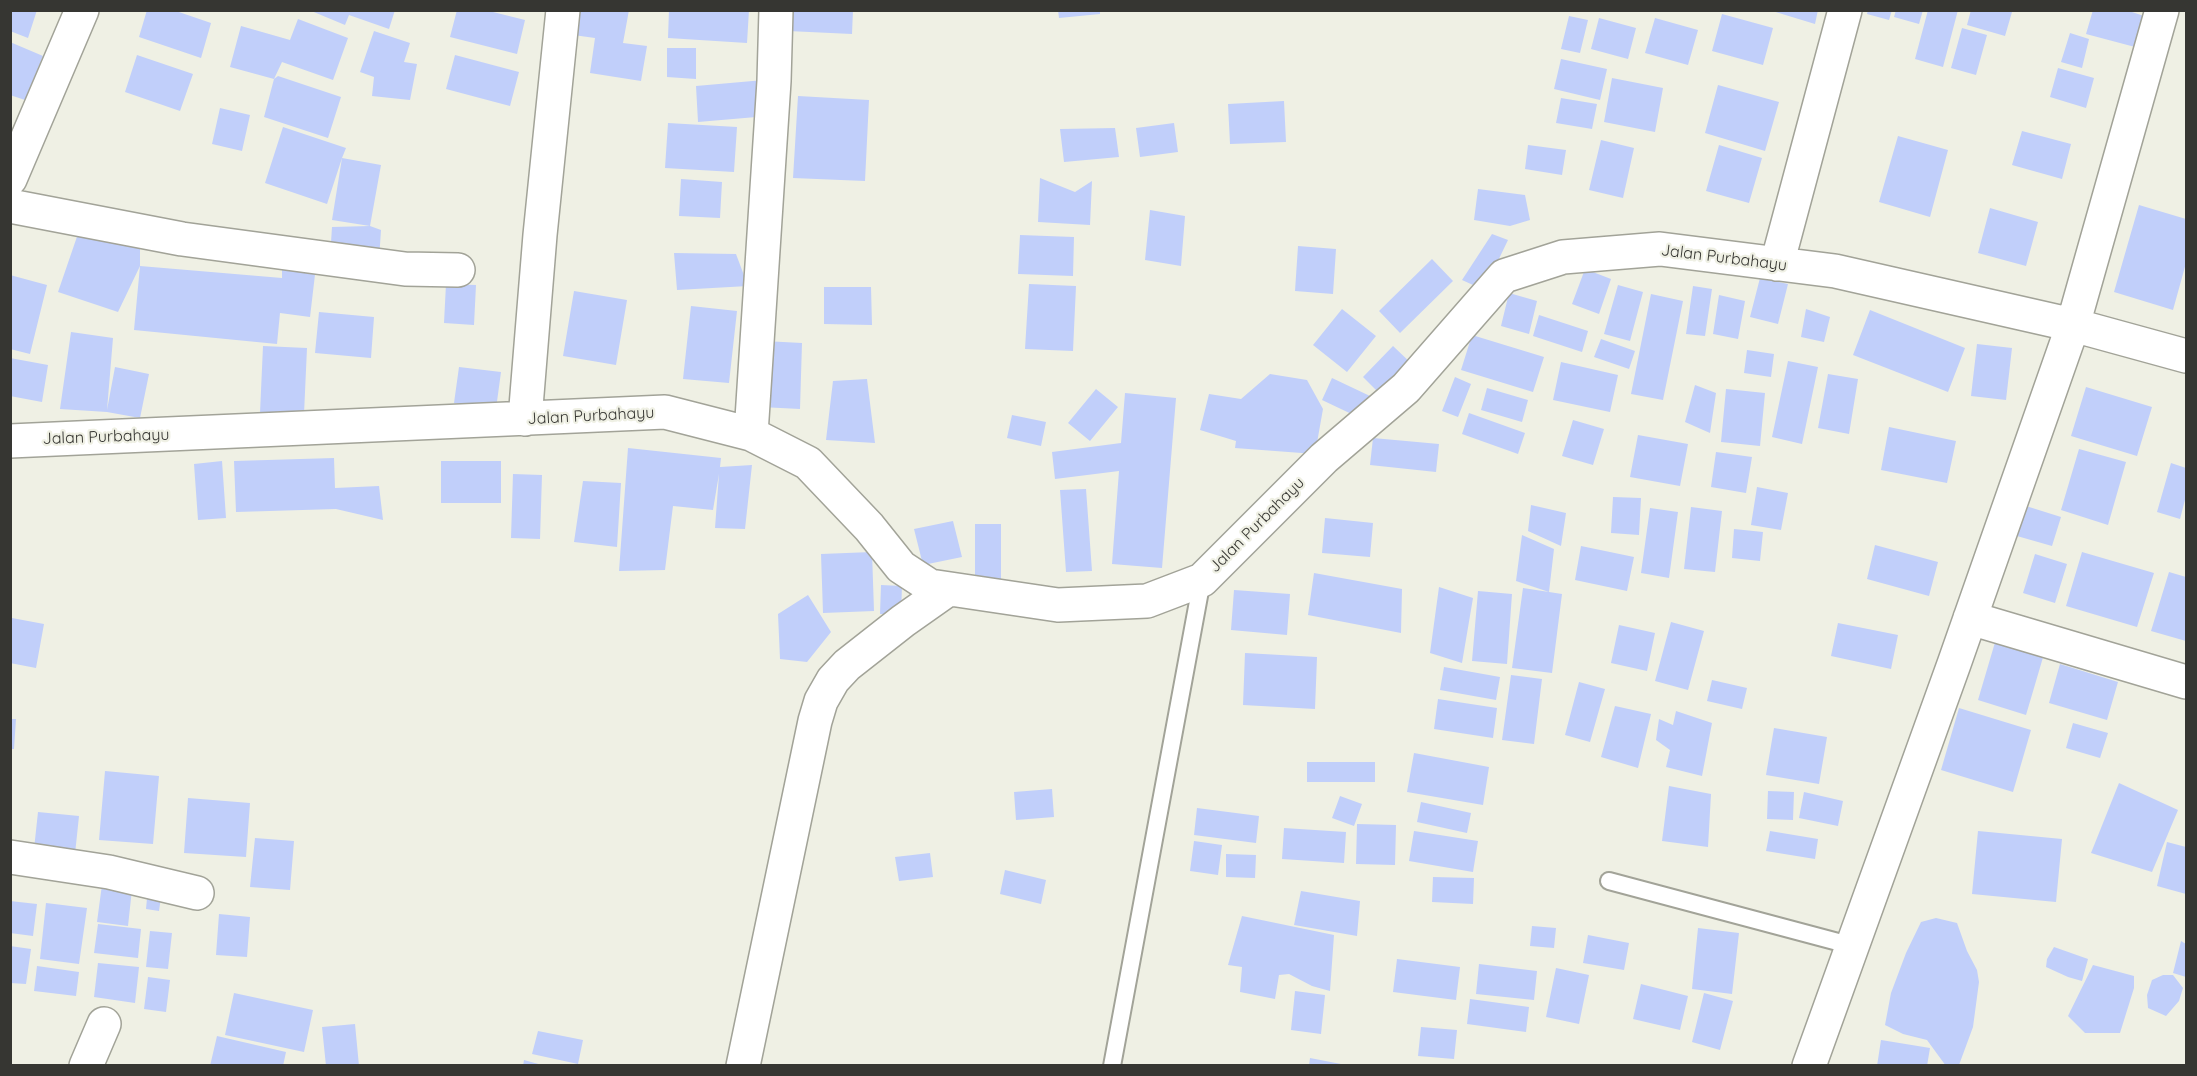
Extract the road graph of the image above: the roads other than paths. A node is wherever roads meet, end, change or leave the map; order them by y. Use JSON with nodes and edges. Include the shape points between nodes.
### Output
{"nodes":[{"id":1,"x":82,"y":10,"type":"edge"},
{"id":2,"x":563,"y":10,"type":"edge"},
{"id":3,"x":776,"y":10,"type":"edge"},
{"id":4,"x":1845,"y":10,"type":"edge"},
{"id":5,"x":2162,"y":10,"type":"edge"},
{"id":6,"x":2175,"y":10,"type":"edge"},
{"id":7,"x":2187,"y":14,"type":"edge"},
{"id":8,"x":10,"y":179,"type":"edge"},
{"id":9,"x":10,"y":206,"type":"edge"},
{"id":10,"x":1778,"y":264,"type":"junction"},
{"id":11,"x":459,"y":270,"type":"dead end"},
{"id":12,"x":2073,"y":325,"type":"junction"},
{"id":13,"x":2187,"y":356,"type":"edge"},
{"id":14,"x":525,"y":419,"type":"junction"},
{"id":15,"x":752,"y":434,"type":"junction"},
{"id":16,"x":10,"y":441,"type":"edge"},
{"id":17,"x":1202,"y":580,"type":"junction"},
{"id":18,"x":947,"y":590,"type":"junction"},
{"id":19,"x":1971,"y":618,"type":"junction"},
{"id":20,"x":2187,"y":682,"type":"edge"},
{"id":21,"x":10,"y":857,"type":"edge"},
{"id":22,"x":1609,"y":880,"type":"dead end"},
{"id":23,"x":197,"y":893,"type":"dead end"},
{"id":24,"x":1853,"y":946,"type":"junction"},
{"id":25,"x":104,"y":1024,"type":"dead end"},
{"id":26,"x":86,"y":1065,"type":"edge"},
{"id":27,"x":743,"y":1065,"type":"edge"},
{"id":28,"x":1112,"y":1065,"type":"edge"},
{"id":29,"x":1809,"y":1065,"type":"edge"}],
"edges":[{"from":1,"to":8,"type":"street"},
{"from":2,"to":14,"type":"street"},
{"from":3,"to":15,"type":"street"},
{"from":4,"to":10,"type":"street"},
{"from":5,"to":12,"type":"street"},
{"from":6,"to":7,"type":"street"},
{"from":9,"to":11,"type":"street","via":[[182,239],[405,269]]},
{"from":10,"to":12,"type":"street","name":"Jalan Purbahayu","via":[[1835,272]]},
{"from":10,"to":17,"type":"street","name":"Jalan Purbahayu","via":[[1660,249],[1563,257],[1504,276],[1406,388],[1324,458]]},
{"from":12,"to":13,"type":"street","name":"Jalan Purbahayu"},
{"from":12,"to":19,"type":"street"},
{"from":14,"to":15,"type":"street","name":"Jalan Purbahayu","via":[[665,412]]},
{"from":14,"to":16,"type":"street","name":"Jalan Purbahayu"},
{"from":15,"to":18,"type":"street","name":"Jalan Purbahayu","via":[[808,462],[901,567],[930,586]]},
{"from":17,"to":18,"type":"street","name":"Jalan Purbahayu","via":[[1147,601],[1058,605]]},
{"from":17,"to":28,"type":"lane"},
{"from":18,"to":27,"type":"street","via":[[847,664],[821,701]]},
{"from":19,"to":20,"type":"street"},
{"from":19,"to":24,"type":"street"},
{"from":21,"to":23,"type":"street","via":[[109,872]]},
{"from":22,"to":24,"type":"lane"},
{"from":24,"to":29,"type":"street"},
{"from":25,"to":26,"type":"street"}]}
